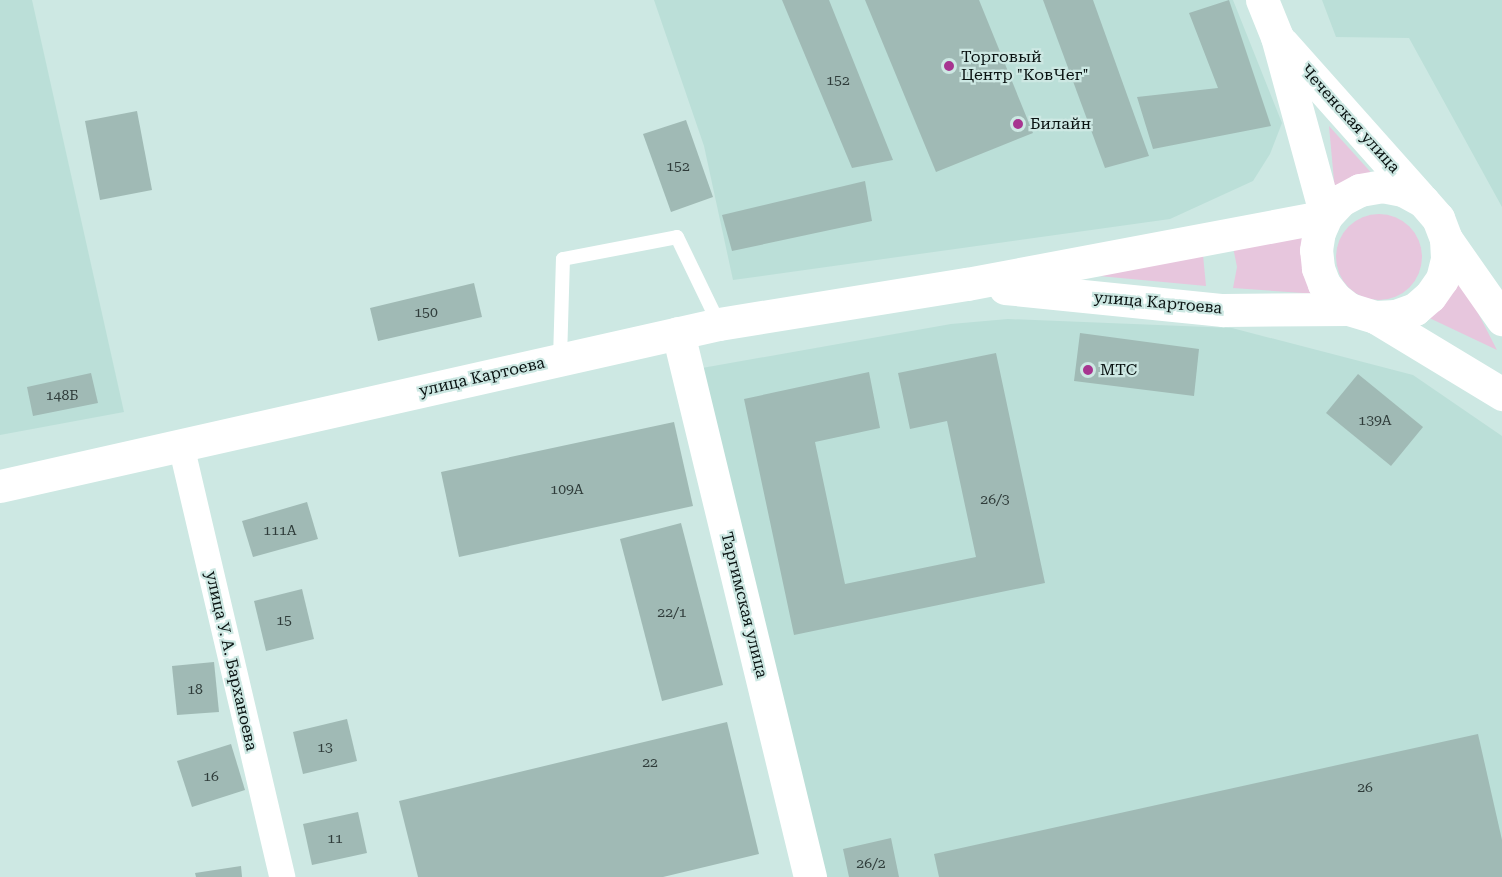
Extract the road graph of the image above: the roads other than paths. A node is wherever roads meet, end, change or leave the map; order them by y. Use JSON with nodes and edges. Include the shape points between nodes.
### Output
{"nodes":[{"id":1,"x":1262,"y":0,"type":"edge"},
{"id":2,"x":1277,"y":37,"type":"junction"},
{"id":3,"x":1422,"y":201,"type":"junction"},
{"id":4,"x":1326,"y":216,"type":"junction"},
{"id":5,"x":1446,"y":239,"type":"junction"},
{"id":6,"x":967,"y":284,"type":"junction"},
{"id":7,"x":1362,"y":313,"type":"junction"},
{"id":8,"x":1502,"y":319,"type":"edge"},
{"id":9,"x":719,"y":324,"type":"junction"},
{"id":10,"x":678,"y":333,"type":"junction"},
{"id":11,"x":560,"y":360,"type":"junction"},
{"id":12,"x":1502,"y":394,"type":"edge"},
{"id":13,"x":181,"y":445,"type":"junction"},
{"id":14,"x":0,"y":486,"type":"edge"},
{"id":15,"x":282,"y":877,"type":"edge"},
{"id":16,"x":810,"y":877,"type":"edge"}],
"edges":[{"from":1,"to":2,"type":"main road","name":"Чеченская улица"},
{"from":2,"to":3,"type":"main road","name":"Чеченская улица"},
{"from":2,"to":4,"type":"main road","name":"Чеченская улица"},
{"from":3,"to":4,"type":"main road","via":[[1403,190],[1382,186],[1360,190],[1341,200]]},
{"from":3,"to":5,"type":"main road","via":[[1437,218]]},
{"from":4,"to":6,"type":"main road","name":"улица Картоева"},
{"from":4,"to":7,"type":"main road","via":[[1316,250],[1318,268],[1335,298]]},
{"from":5,"to":7,"type":"main road","via":[[1442,279],[1430,296],[1415,309],[1396,316]]},
{"from":5,"to":8,"type":"main road"},
{"from":6,"to":7,"type":"main road","name":"улица Картоева","via":[[1223,310]]},
{"from":6,"to":9,"type":"main road","name":"улица Картоева"},
{"from":7,"to":12,"type":"main road"},
{"from":9,"to":10,"type":"main road","name":"улица Картоева"},
{"from":9,"to":11,"type":"lane","via":[[677,237],[563,259]]},
{"from":10,"to":11,"type":"main road","name":"улица Картоева"},
{"from":10,"to":16,"type":"main road","name":"Таргимская улица"},
{"from":11,"to":13,"type":"main road","name":"улица Картоева"},
{"from":13,"to":14,"type":"main road","name":"улица Картоева"},
{"from":13,"to":15,"type":"street","name":"улица У. А. Барханоева"}]}
